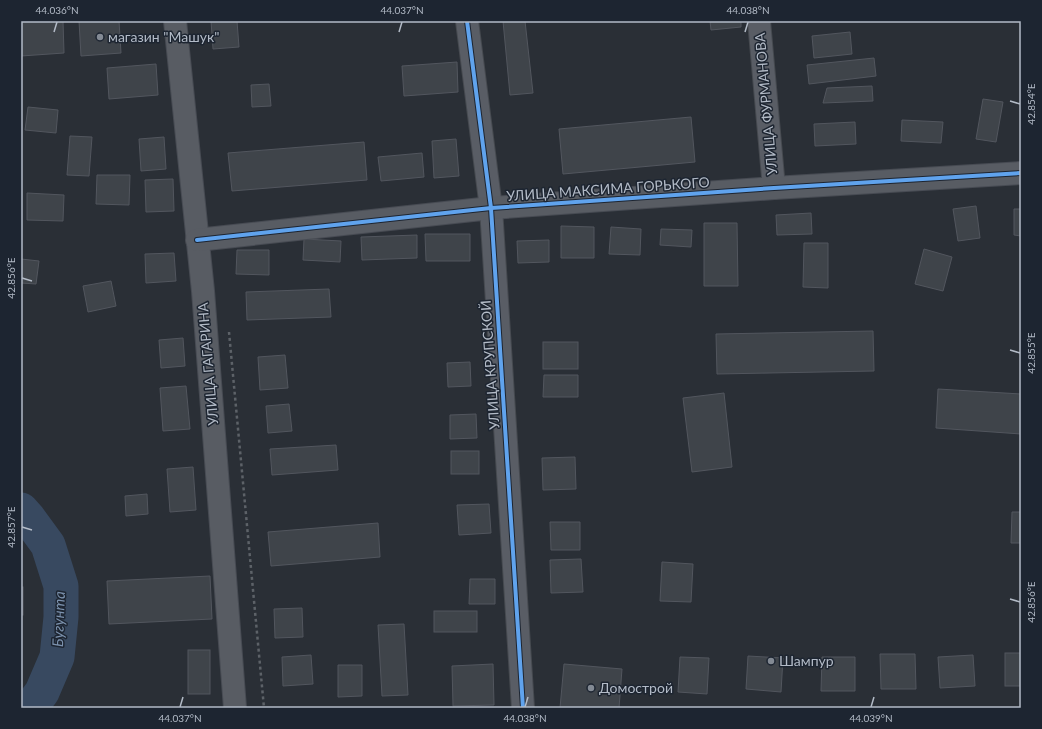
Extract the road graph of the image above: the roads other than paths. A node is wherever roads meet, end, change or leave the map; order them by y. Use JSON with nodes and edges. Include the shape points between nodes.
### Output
{"nodes":[{"id":1,"x":175,"y":21,"type":"edge"},
{"id":2,"x":467,"y":21,"type":"edge"},
{"id":3,"x":759,"y":21,"type":"edge"},
{"id":4,"x":1021,"y":173,"type":"edge"},
{"id":5,"x":774,"y":188,"type":"junction"},
{"id":6,"x":491,"y":208,"type":"junction"},
{"id":7,"x":197,"y":240,"type":"junction"},
{"id":8,"x":235,"y":708,"type":"edge"},
{"id":9,"x":523,"y":708,"type":"edge"}],
"edges":[{"from":1,"to":7,"type":"street","name":"УЛИЦА ГАГАРИНА"},
{"from":2,"to":6,"type":"street","name":"УЛИЦА КРУПСКОЙ"},
{"from":3,"to":5,"type":"street","name":"УЛИЦА ФУРМАНОВА"},
{"from":4,"to":5,"type":"street","name":"УЛИЦА МАКСИМА ГОРЬКОГО"},
{"from":5,"to":6,"type":"street","name":"УЛИЦА МАКСИМА ГОРЬКОГО"},
{"from":6,"to":7,"type":"street","name":"УЛИЦА МАКСИМА ГОРЬКОГО"},
{"from":6,"to":9,"type":"street","name":"УЛИЦА КРУПСКОЙ"},
{"from":7,"to":8,"type":"street","name":"УЛИЦА ГАГАРИНА"}]}
